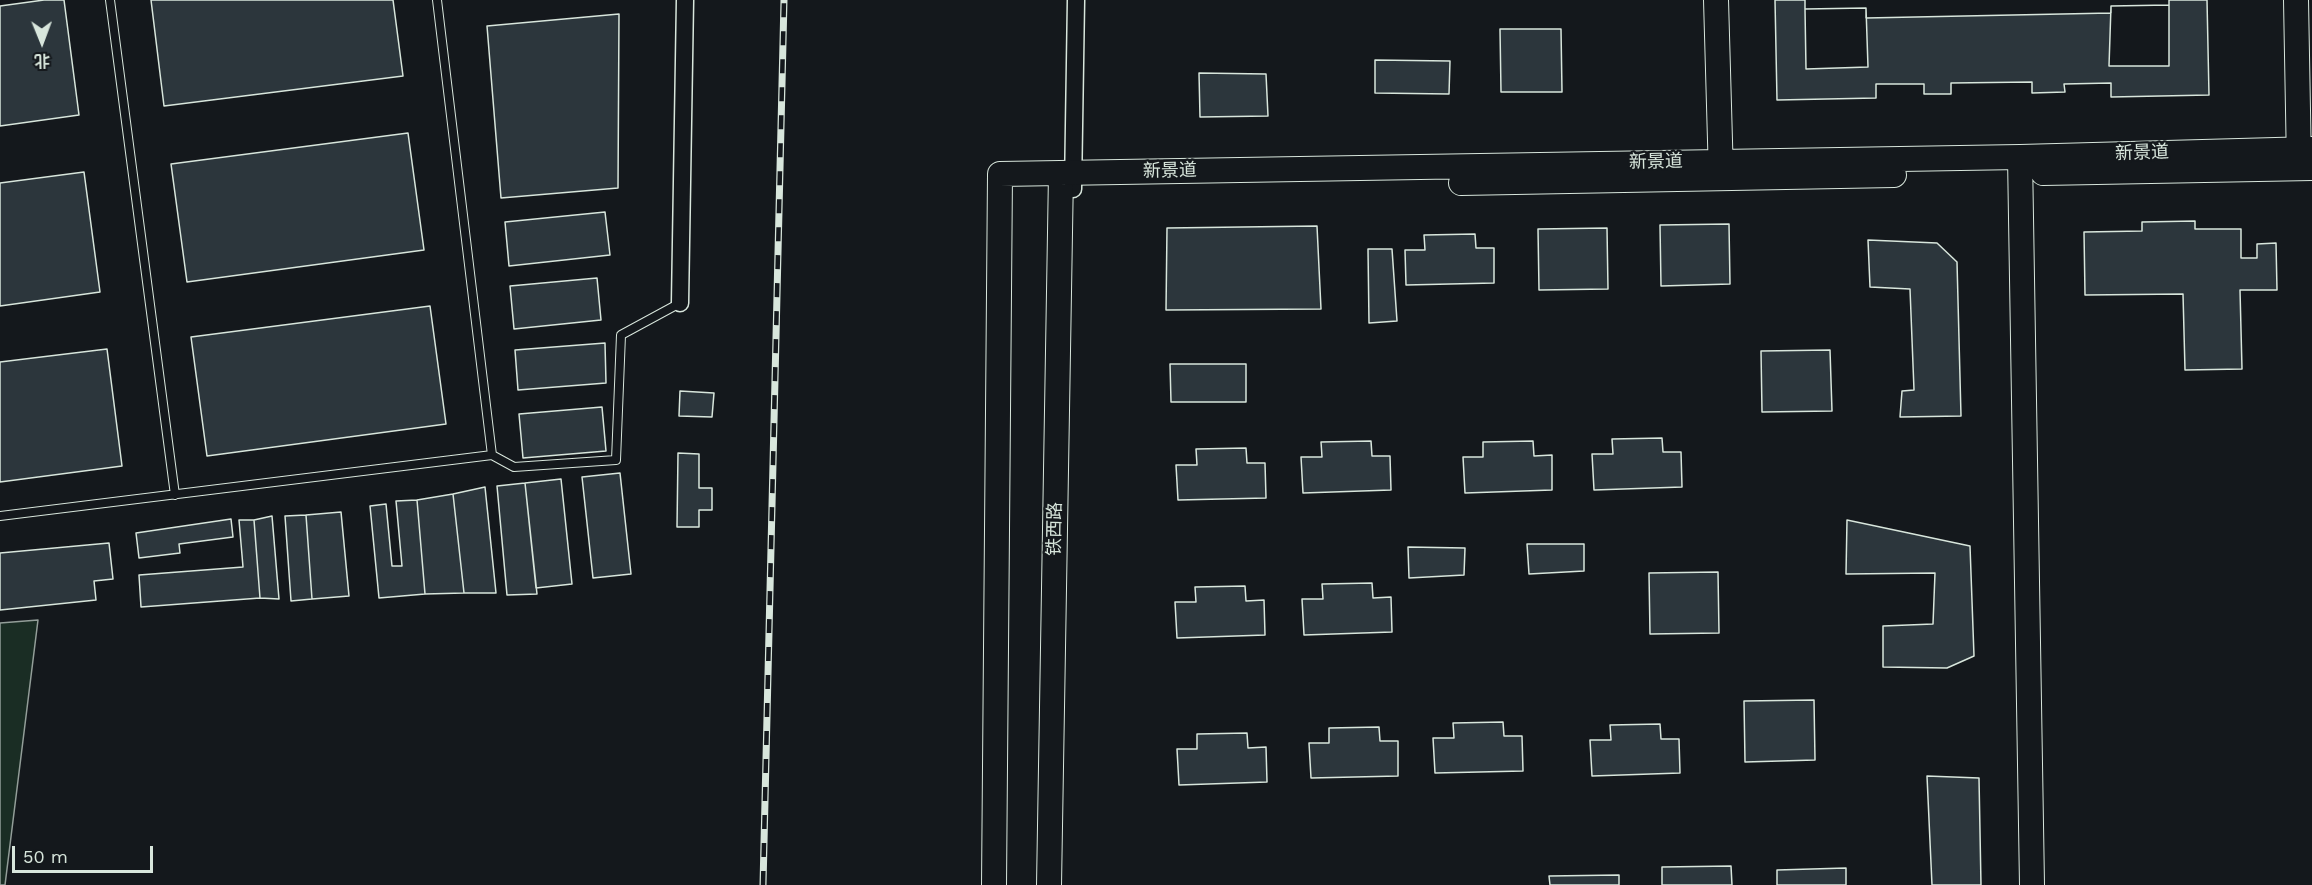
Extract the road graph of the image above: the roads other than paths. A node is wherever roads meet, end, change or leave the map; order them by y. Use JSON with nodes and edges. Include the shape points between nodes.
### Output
{"nodes":[{"id":1,"x":110,"y":0,"type":"edge"},
{"id":2,"x":437,"y":0,"type":"edge"},
{"id":3,"x":685,"y":0,"type":"edge"},
{"id":4,"x":1076,"y":0,"type":"edge"},
{"id":5,"x":1716,"y":0,"type":"edge"},
{"id":6,"x":2296,"y":0,"type":"edge"},
{"id":7,"x":2305,"y":158,"type":"edge"},
{"id":8,"x":2020,"y":165,"type":"junction"},
{"id":9,"x":1721,"y":170,"type":"junction"},
{"id":10,"x":1068,"y":181,"type":"junction"},
{"id":11,"x":680,"y":303,"type":"joint"},
{"id":12,"x":492,"y":455,"type":"junction"},
{"id":13,"x":175,"y":495,"type":"junction"},
{"id":14,"x":0,"y":516,"type":"edge"},
{"id":15,"x":994,"y":885,"type":"edge"},
{"id":16,"x":1049,"y":885,"type":"edge"},
{"id":17,"x":2032,"y":885,"type":"edge"}],
"edges":[{"from":1,"to":13,"type":"lane"},
{"from":2,"to":12,"type":"lane"},
{"from":3,"to":11,"type":"street"},
{"from":4,"to":10,"type":"street"},
{"from":5,"to":9,"type":"street"},
{"from":6,"to":7,"type":"street"},
{"from":7,"to":8,"type":"street","name":"新景道"},
{"from":8,"to":9,"type":"street","name":"新景道"},
{"from":8,"to":17,"type":"street"},
{"from":9,"to":10,"type":"street","name":"新景道"},
{"from":10,"to":15,"type":"street","name":"新景道","via":[[1000,182]]},
{"from":10,"to":16,"type":"street","name":"铁西路"},
{"from":11,"to":12,"type":"lane","via":[[621,335],[616,460],[514,467]]},
{"from":12,"to":13,"type":"lane"},
{"from":13,"to":14,"type":"lane"}]}
